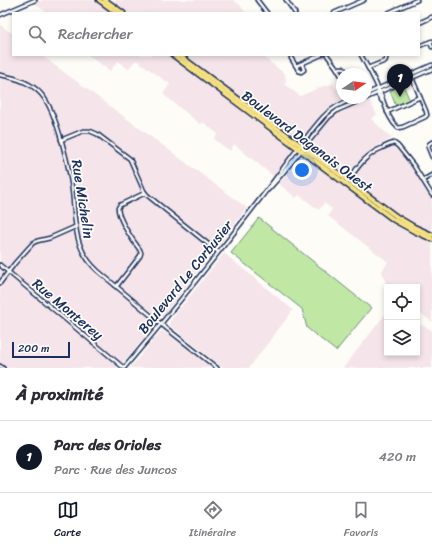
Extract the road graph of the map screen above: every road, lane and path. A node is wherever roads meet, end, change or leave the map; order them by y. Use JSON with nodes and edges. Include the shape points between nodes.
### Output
{"nodes":[{"id":1,"x":35,"y":0,"type":"edge"},
{"id":2,"x":99,"y":0,"type":"edge"},
{"id":3,"x":105,"y":0,"type":"edge"},
{"id":4,"x":257,"y":0,"type":"edge"},
{"id":5,"x":286,"y":0,"type":"edge"},
{"id":6,"x":364,"y":0,"type":"edge"},
{"id":7,"x":407,"y":0,"type":"edge"},
{"id":8,"x":418,"y":0,"type":"edge"},
{"id":9,"x":409,"y":4,"type":"junction"},
{"id":10,"x":116,"y":12,"type":"edge"},
{"id":11,"x":122,"y":12,"type":"edge"},
{"id":12,"x":266,"y":12,"type":"edge"},
{"id":13,"x":294,"y":12,"type":"edge"},
{"id":14,"x":341,"y":12,"type":"edge"},
{"id":15,"x":390,"y":12,"type":"edge"},
{"id":16,"x":0,"y":15,"type":"edge"},
{"id":17,"x":432,"y":17,"type":"edge"},
{"id":18,"x":420,"y":23,"type":"edge"},
{"id":19,"x":431,"y":41,"type":"edge"},
{"id":20,"x":420,"y":46,"type":"edge"},
{"id":21,"x":432,"y":47,"type":"edge"},
{"id":22,"x":174,"y":56,"type":"edge"},
{"id":23,"x":180,"y":56,"type":"edge"},
{"id":24,"x":319,"y":56,"type":"edge"},
{"id":25,"x":328,"y":56,"type":"edge"},
{"id":26,"x":362,"y":56,"type":"edge"},
{"id":27,"x":385,"y":56,"type":"edge"},
{"id":28,"x":291,"y":58,"type":"dead end"},
{"id":29,"x":302,"y":64,"type":"junction"},
{"id":30,"x":432,"y":65,"type":"edge"},
{"id":31,"x":296,"y":66,"type":"junction"},
{"id":32,"x":337,"y":68,"type":"edge"},
{"id":33,"x":368,"y":68,"type":"joint"},
{"id":34,"x":432,"y":69,"type":"edge"},
{"id":35,"x":0,"y":75,"type":"edge"},
{"id":36,"x":372,"y":77,"type":"edge"},
{"id":37,"x":412,"y":78,"type":"junction"},
{"id":38,"x":378,"y":91,"type":"junction"},
{"id":39,"x":372,"y":92,"type":"edge"},
{"id":40,"x":372,"y":94,"type":"edge"},
{"id":41,"x":420,"y":97,"type":"junction"},
{"id":42,"x":341,"y":104,"type":"edge"},
{"id":43,"x":352,"y":104,"type":"edge"},
{"id":44,"x":387,"y":112,"type":"junction"},
{"id":45,"x":61,"y":140,"type":"junction"},
{"id":46,"x":432,"y":142,"type":"edge"},
{"id":47,"x":301,"y":148,"type":"junction"},
{"id":48,"x":432,"y":157,"type":"edge"},
{"id":49,"x":432,"y":175,"type":"edge"},
{"id":50,"x":423,"y":180,"type":"junction"},
{"id":51,"x":347,"y":182,"type":"junction"},
{"id":52,"x":145,"y":193,"type":"junction"},
{"id":53,"x":432,"y":195,"type":"edge"},
{"id":54,"x":75,"y":227,"type":"junction"},
{"id":55,"x":432,"y":235,"type":"edge"},
{"id":56,"x":432,"y":239,"type":"edge"},
{"id":57,"x":218,"y":252,"type":"junction"},
{"id":58,"x":0,"y":265,"type":"edge"},
{"id":59,"x":8,"y":272,"type":"junction"},
{"id":60,"x":0,"y":283,"type":"edge"},
{"id":61,"x":116,"y":286,"type":"junction"},
{"id":62,"x":161,"y":324,"type":"junction"},
{"id":63,"x":0,"y":366,"type":"edge"},
{"id":64,"x":3,"y":368,"type":"edge"},
{"id":65,"x":124,"y":368,"type":"edge"},
{"id":66,"x":217,"y":368,"type":"edge"}],
"edges":[{"from":1,"to":16,"type":"street"},
{"from":2,"to":10,"type":"main road"},
{"from":3,"to":11,"type":"main road"},
{"from":4,"to":12,"type":"street"},
{"from":5,"to":13,"type":"street"},
{"from":6,"to":14,"type":"street"},
{"from":7,"to":9,"type":"street"},
{"from":8,"to":9,"type":"street"},
{"from":9,"to":15,"type":"street"},
{"from":17,"to":18,"type":"street"},
{"from":19,"to":20,"type":"street"},
{"from":19,"to":21,"type":"street"},
{"from":22,"to":47,"type":"main road","name":"Boulevard Dagenais Ouest"},
{"from":23,"to":47,"type":"main road","name":"Boulevard Dagenais Ouest"},
{"from":24,"to":29,"type":"street"},
{"from":25,"to":32,"type":"street"},
{"from":26,"to":33,"type":"street"},
{"from":27,"to":33,"type":"street","via":[[385,61]]},
{"from":28,"to":31,"type":"street"},
{"from":29,"to":31,"type":"street"},
{"from":29,"to":31,"type":"street","via":[[303,72]]},
{"from":30,"to":38,"type":"street","name":"Boulevard Le Corbusier"},
{"from":34,"to":37,"type":"street","name":"Boulevard Le Corbusier"},
{"from":35,"to":45,"type":"street","name":"Rue Michelin","via":[[22,80],[38,91],[51,109]]},
{"from":36,"to":38,"type":"street"},
{"from":37,"to":38,"type":"street","name":"Boulevard Le Corbusier"},
{"from":37,"to":41,"type":"street"},
{"from":38,"to":39,"type":"street","name":"Boulevard Le Corbusier"},
{"from":38,"to":40,"type":"street","name":"Boulevard Le Corbusier"},
{"from":38,"to":44,"type":"street"},
{"from":41,"to":44,"type":"street"},
{"from":41,"to":44,"type":"street","via":[[426,116],[403,127],[398,128]]},
{"from":42,"to":47,"type":"street","name":"Boulevard Le Corbusier","via":[[326,113]]},
{"from":43,"to":47,"type":"street","name":"Boulevard Le Corbusier","via":[[333,113]]},
{"from":45,"to":52,"type":"street","via":[[82,131],[97,134],[130,159]]},
{"from":45,"to":54,"type":"street","name":"Rue Michelin","via":[[71,180]]},
{"from":46,"to":48,"type":"street","via":[[428,147]]},
{"from":47,"to":51,"type":"main road","name":"Boulevard Dagenais Ouest"},
{"from":47,"to":57,"type":"street","name":"Boulevard Le Corbusier"},
{"from":49,"to":50,"type":"street"},
{"from":50,"to":51,"type":"street","via":[[399,147],[393,143],[368,156]]},
{"from":50,"to":53,"type":"street"},
{"from":51,"to":55,"type":"main road","name":"Boulevard Dagenais Ouest","via":[[402,221]]},
{"from":51,"to":56,"type":"main road","name":"Boulevard Dagenais Ouest","via":[[398,222]]},
{"from":52,"to":57,"type":"street"},
{"from":52,"to":61,"type":"street","via":[[118,208],[127,231],[141,253]]},
{"from":54,"to":59,"type":"street","via":[[34,242]]},
{"from":54,"to":61,"type":"street","name":"Rue Michelin","via":[[79,244],[87,259]]},
{"from":57,"to":62,"type":"street","name":"Boulevard Le Corbusier"},
{"from":58,"to":59,"type":"street","name":"Rue Monterey"},
{"from":59,"to":60,"type":"street"},
{"from":59,"to":65,"type":"street","name":"Rue Monterey"},
{"from":61,"to":62,"type":"street","name":"Rue Michelin"},
{"from":62,"to":65,"type":"street","name":"Boulevard Le Corbusier"},
{"from":62,"to":66,"type":"street","name":"Rue Michelin"},
{"from":63,"to":64,"type":"street"}]}
